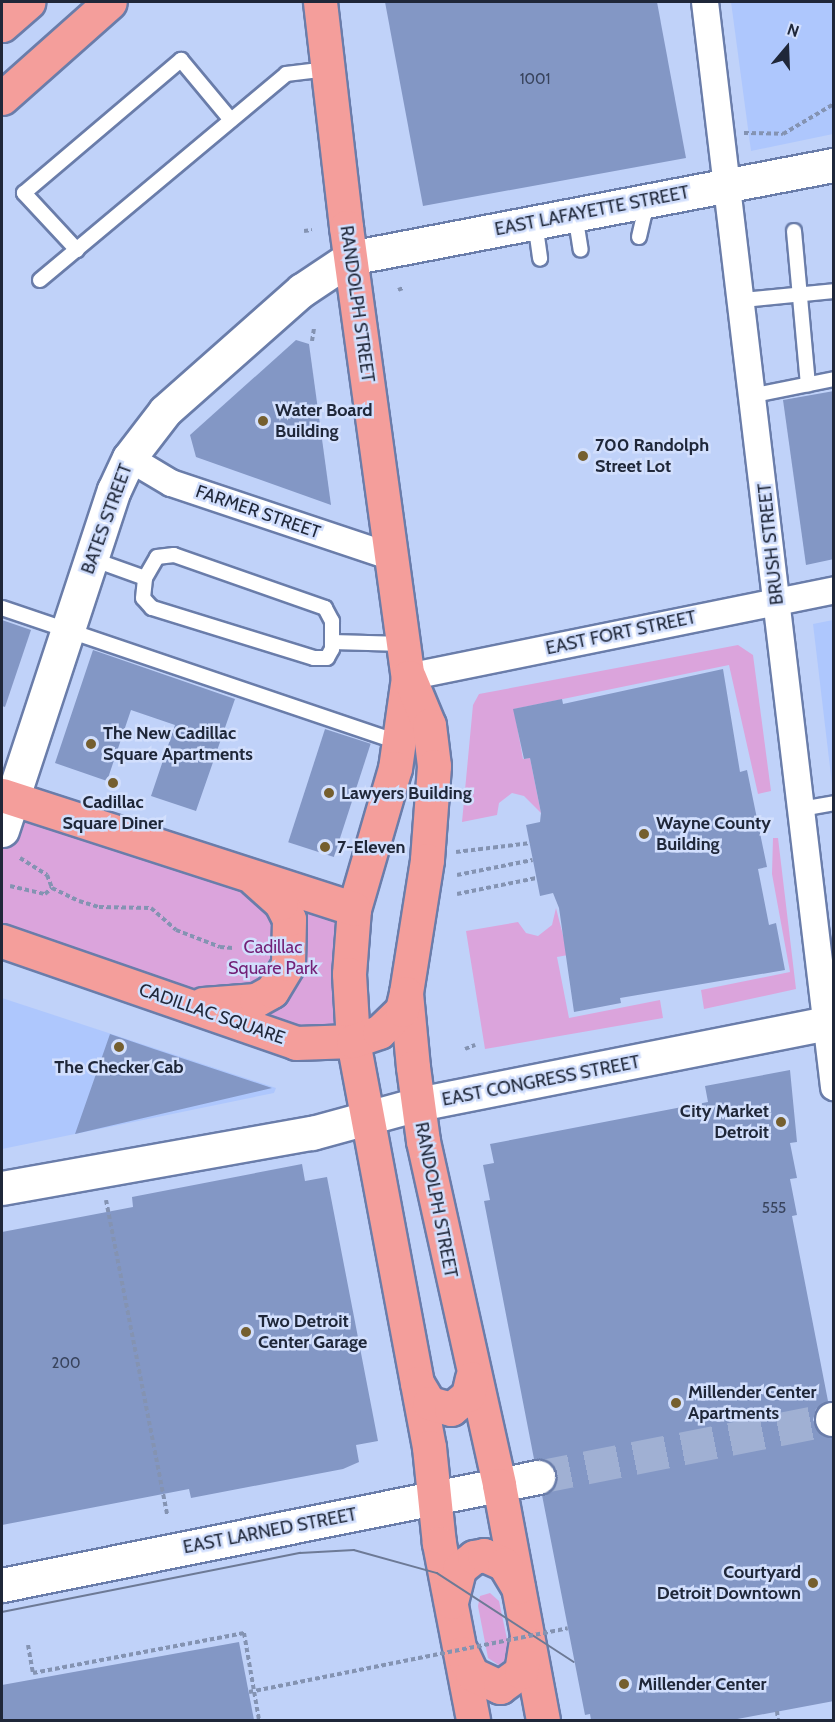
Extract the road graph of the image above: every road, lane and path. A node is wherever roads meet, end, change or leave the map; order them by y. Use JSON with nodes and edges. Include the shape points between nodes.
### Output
{"nodes":[{"id":1,"x":28,"y":2,"type":"edge"},
{"id":2,"x":110,"y":2,"type":"edge"},
{"id":3,"x":320,"y":2,"type":"edge"},
{"id":4,"x":705,"y":2,"type":"edge"},
{"id":5,"x":2,"y":25,"type":"edge"},
{"id":6,"x":328,"y":69,"type":"junction"},
{"id":7,"x":2,"y":98,"type":"edge"},
{"id":8,"x":834,"y":104,"type":"edge"},
{"id":9,"x":231,"y":120,"type":"junction"},
{"id":10,"x":744,"y":133,"type":"dead end"},
{"id":11,"x":834,"y":165,"type":"edge"},
{"id":12,"x":729,"y":183,"type":"junction"},
{"id":13,"x":647,"y":200,"type":"junction"},
{"id":14,"x":575,"y":214,"type":"junction"},
{"id":15,"x":534,"y":222,"type":"junction"},
{"id":16,"x":312,"y":230,"type":"dead end"},
{"id":17,"x":304,"y":231,"type":"dead end"},
{"id":18,"x":794,"y":231,"type":"dead end"},
{"id":19,"x":639,"y":237,"type":"dead end"},
{"id":20,"x":77,"y":250,"type":"junction"},
{"id":21,"x":581,"y":250,"type":"dead end"},
{"id":22,"x":350,"y":258,"type":"junction"},
{"id":23,"x":540,"y":259,"type":"dead end"},
{"id":24,"x":40,"y":280,"type":"dead end"},
{"id":25,"x":403,"y":288,"type":"dead end"},
{"id":26,"x":398,"y":290,"type":"dead end"},
{"id":27,"x":834,"y":291,"type":"edge"},
{"id":28,"x":800,"y":295,"type":"junction"},
{"id":29,"x":743,"y":300,"type":"junction"},
{"id":30,"x":314,"y":328,"type":"dead end"},
{"id":31,"x":312,"y":341,"type":"dead end"},
{"id":32,"x":834,"y":379,"type":"edge"},
{"id":33,"x":808,"y":384,"type":"junction"},
{"id":34,"x":755,"y":395,"type":"junction"},
{"id":35,"x":129,"y":458,"type":"junction"},
{"id":36,"x":392,"y":557,"type":"junction"},
{"id":37,"x":93,"y":559,"type":"junction"},
{"id":38,"x":145,"y":578,"type":"junction"},
{"id":39,"x":834,"y":590,"type":"edge"},
{"id":40,"x":777,"y":600,"type":"junction"},
{"id":41,"x":2,"y":608,"type":"edge"},
{"id":42,"x":68,"y":631,"type":"junction"},
{"id":43,"x":332,"y":642,"type":"junction"},
{"id":44,"x":404,"y":644,"type":"junction"},
{"id":45,"x":408,"y":677,"type":"junction"},
{"id":46,"x":401,"y":742,"type":"junction"},
{"id":47,"x":7,"y":796,"type":"edge"},
{"id":48,"x":834,"y":803,"type":"edge"},
{"id":49,"x":801,"y":809,"type":"junction"},
{"id":50,"x":2,"y":831,"type":"edge"},
{"id":51,"x":530,"y":843,"type":"dead end"},
{"id":52,"x":456,"y":852,"type":"dead end"},
{"id":53,"x":20,"y":858,"type":"dead end"},
{"id":54,"x":533,"y":860,"type":"dead end"},
{"id":55,"x":250,"y":875,"type":"junction"},
{"id":56,"x":457,"y":875,"type":"dead end"},
{"id":57,"x":536,"y":878,"type":"dead end"},
{"id":58,"x":10,"y":886,"type":"dead end"},
{"id":59,"x":52,"y":888,"type":"junction"},
{"id":60,"x":457,"y":894,"type":"dead end"},
{"id":61,"x":354,"y":909,"type":"junction"},
{"id":62,"x":2,"y":941,"type":"edge"},
{"id":63,"x":233,"y":948,"type":"dead end"},
{"id":64,"x":406,"y":993,"type":"junction"},
{"id":65,"x":175,"y":1002,"type":"junction"},
{"id":66,"x":830,"y":1022,"type":"edge"},
{"id":67,"x":353,"y":1041,"type":"junction"},
{"id":68,"x":475,"y":1045,"type":"dead end"},
{"id":69,"x":465,"y":1049,"type":"dead end"},
{"id":70,"x":834,"y":1087,"type":"edge"},
{"id":71,"x":418,"y":1104,"type":"junction"},
{"id":72,"x":367,"y":1118,"type":"junction"},
{"id":73,"x":2,"y":1188,"type":"edge"},
{"id":74,"x":106,"y":1200,"type":"dead end"},
{"id":75,"x":472,"y":1378,"type":"junction"},
{"id":76,"x":417,"y":1383,"type":"junction"},
{"id":77,"x":538,"y":1477,"type":"tunnel mouth"},
{"id":78,"x":499,"y":1485,"type":"junction"},
{"id":79,"x":436,"y":1497,"type":"junction"},
{"id":80,"x":167,"y":1515,"type":"dead end"},
{"id":81,"x":2,"y":1585,"type":"edge"},
{"id":82,"x":520,"y":1592,"type":"junction"},
{"id":83,"x":451,"y":1603,"type":"junction"},
{"id":84,"x":568,"y":1628,"type":"dead end"},
{"id":85,"x":527,"y":1632,"type":"junction"},
{"id":86,"x":28,"y":1645,"type":"dead end"},
{"id":87,"x":459,"y":1646,"type":"junction"},
{"id":88,"x":249,"y":1692,"type":"dead end"},
{"id":89,"x":777,"y":1711,"type":"dead end"},
{"id":90,"x":259,"y":1720,"type":"edge"},
{"id":91,"x":473,"y":1720,"type":"edge"},
{"id":92,"x":543,"y":1720,"type":"edge"},
{"id":93,"x":778,"y":1720,"type":"edge"}],
"edges":[{"from":1,"to":5,"type":"main road"},
{"from":2,"to":7,"type":"main road"},
{"from":3,"to":6,"type":"main road","name":"RANDOLPH STREET"},
{"from":4,"to":12,"type":"street","name":"BRUSH STREET"},
{"from":6,"to":9,"type":"lane","via":[[286,74]]},
{"from":6,"to":22,"type":"main road","name":"RANDOLPH STREET"},
{"from":8,"to":10,"type":"path","via":[[783,134]]},
{"from":9,"to":20,"type":"lane"},
{"from":9,"to":20,"type":"lane","via":[[181,60],[24,193]]},
{"from":11,"to":12,"type":"street","name":"EAST LAFAYETTE STREET"},
{"from":12,"to":13,"type":"street","name":"EAST LAFAYETTE STREET"},
{"from":12,"to":29,"type":"street","name":"BRUSH STREET"},
{"from":13,"to":14,"type":"street","name":"EAST LAFAYETTE STREET"},
{"from":13,"to":19,"type":"lane"},
{"from":14,"to":15,"type":"street","name":"EAST LAFAYETTE STREET"},
{"from":14,"to":21,"type":"lane"},
{"from":15,"to":22,"type":"street","name":"EAST LAFAYETTE STREET"},
{"from":15,"to":23,"type":"lane"},
{"from":16,"to":17,"type":"path"},
{"from":18,"to":28,"type":"lane"},
{"from":20,"to":24,"type":"lane"},
{"from":22,"to":35,"type":"street","name":"BATES STREET","via":[[302,290],[165,411]]},
{"from":22,"to":36,"type":"main road","name":"RANDOLPH STREET"},
{"from":25,"to":26,"type":"path"},
{"from":27,"to":28,"type":"lane"},
{"from":28,"to":29,"type":"lane"},
{"from":28,"to":33,"type":"lane"},
{"from":29,"to":34,"type":"street","name":"BRUSH STREET"},
{"from":30,"to":31,"type":"path"},
{"from":32,"to":33,"type":"lane"},
{"from":33,"to":34,"type":"lane"},
{"from":34,"to":40,"type":"street","name":"BRUSH STREET"},
{"from":35,"to":36,"type":"street","name":"FARMER STREET","via":[[171,483]]},
{"from":35,"to":37,"type":"street","name":"BATES STREET"},
{"from":36,"to":44,"type":"main road","name":"RANDOLPH STREET"},
{"from":37,"to":38,"type":"lane"},
{"from":37,"to":42,"type":"street","name":"BATES STREET"},
{"from":38,"to":43,"type":"lane","via":[[143,598],[152,608],[314,658],[327,658]]},
{"from":38,"to":43,"type":"lane","via":[[158,557],[174,555],[298,595],[325,608],[332,621]]},
{"from":39,"to":40,"type":"street","name":"EAST FORT STREET"},
{"from":40,"to":45,"type":"street","name":"EAST FORT STREET"},
{"from":40,"to":49,"type":"street","name":"BRUSH STREET"},
{"from":41,"to":42,"type":"lane"},
{"from":42,"to":46,"type":"lane"},
{"from":42,"to":47,"type":"street","name":"BATES STREET"},
{"from":43,"to":44,"type":"lane"},
{"from":44,"to":45,"type":"main road","name":"RANDOLPH STREET"},
{"from":45,"to":46,"type":"main road","name":"RANDOLPH STREET"},
{"from":45,"to":64,"type":"main road","name":"RANDOLPH STREET","via":[[429,725],[434,766],[429,843]]},
{"from":46,"to":61,"type":"main road","name":"RANDOLPH STREET"},
{"from":47,"to":50,"type":"street","name":"BATES STREET"},
{"from":47,"to":55,"type":"main road"},
{"from":48,"to":49,"type":"lane"},
{"from":49,"to":66,"type":"street","name":"BRUSH STREET"},
{"from":51,"to":52,"type":"path"},
{"from":53,"to":59,"type":"path","via":[[47,875]]},
{"from":54,"to":56,"type":"path"},
{"from":55,"to":61,"type":"main road"},
{"from":55,"to":65,"type":"main road","via":[[281,903],[289,919],[291,942],[282,979],[256,1000],[230,1005]]},
{"from":57,"to":60,"type":"path"},
{"from":58,"to":59,"type":"path","via":[[45,894]]},
{"from":59,"to":63,"type":"path","via":[[99,907],[151,908],[176,930],[220,948]]},
{"from":61,"to":67,"type":"main road","name":"RANDOLPH STREET","via":[[349,974]]},
{"from":62,"to":65,"type":"main road","name":"CADILLAC SQUARE"},
{"from":64,"to":67,"type":"main road","name":"CADILLAC SQUARE","via":[[394,1020],[379,1032]]},
{"from":64,"to":71,"type":"main road","name":"RANDOLPH STREET"},
{"from":65,"to":67,"type":"main road","name":"CADILLAC SQUARE","via":[[296,1043]]},
{"from":66,"to":70,"type":"street","name":"BRUSH STREET"},
{"from":66,"to":71,"type":"street","name":"EAST CONGRESS STREET"},
{"from":67,"to":72,"type":"main road","name":"RANDOLPH STREET"},
{"from":68,"to":69,"type":"path"},
{"from":71,"to":72,"type":"street","name":"EAST CONGRESS STREET"},
{"from":71,"to":75,"type":"main road","name":"RANDOLPH STREET"},
{"from":72,"to":73,"type":"street","name":"EAST CONGRESS STREET","via":[[312,1132]]},
{"from":72,"to":76,"type":"main road","name":"RANDOLPH STREET"},
{"from":74,"to":80,"type":"path"},
{"from":75,"to":76,"type":"main road","via":[[468,1395],[451,1409],[429,1403]]},
{"from":75,"to":78,"type":"main road","name":"RANDOLPH STREET"},
{"from":76,"to":79,"type":"main road","name":"RANDOLPH STREET"},
{"from":77,"to":78,"type":"street","name":"EAST LARNED STREET"},
{"from":78,"to":79,"type":"street","name":"EAST LARNED STREET"},
{"from":78,"to":82,"type":"main road","name":"RANDOLPH STREET"},
{"from":79,"to":81,"type":"street","name":"EAST LARNED STREET"},
{"from":79,"to":83,"type":"main road","name":"RANDOLPH STREET"},
{"from":82,"to":83,"type":"main road","via":[[504,1564],[484,1555],[474,1557],[459,1569]]},
{"from":82,"to":85,"type":"main road","name":"RANDOLPH STREET"},
{"from":83,"to":87,"type":"main road","name":"RANDOLPH STREET"},
{"from":84,"to":88,"type":"path","bridge":true},
{"from":85,"to":87,"type":"main road","via":[[521,1672],[500,1687],[472,1674]]},
{"from":85,"to":92,"type":"main road","name":"RANDOLPH STREET"},
{"from":86,"to":90,"type":"path","via":[[33,1673],[244,1633]]},
{"from":87,"to":91,"type":"main road","name":"RANDOLPH STREET"},
{"from":89,"to":93,"type":"path"}]}
